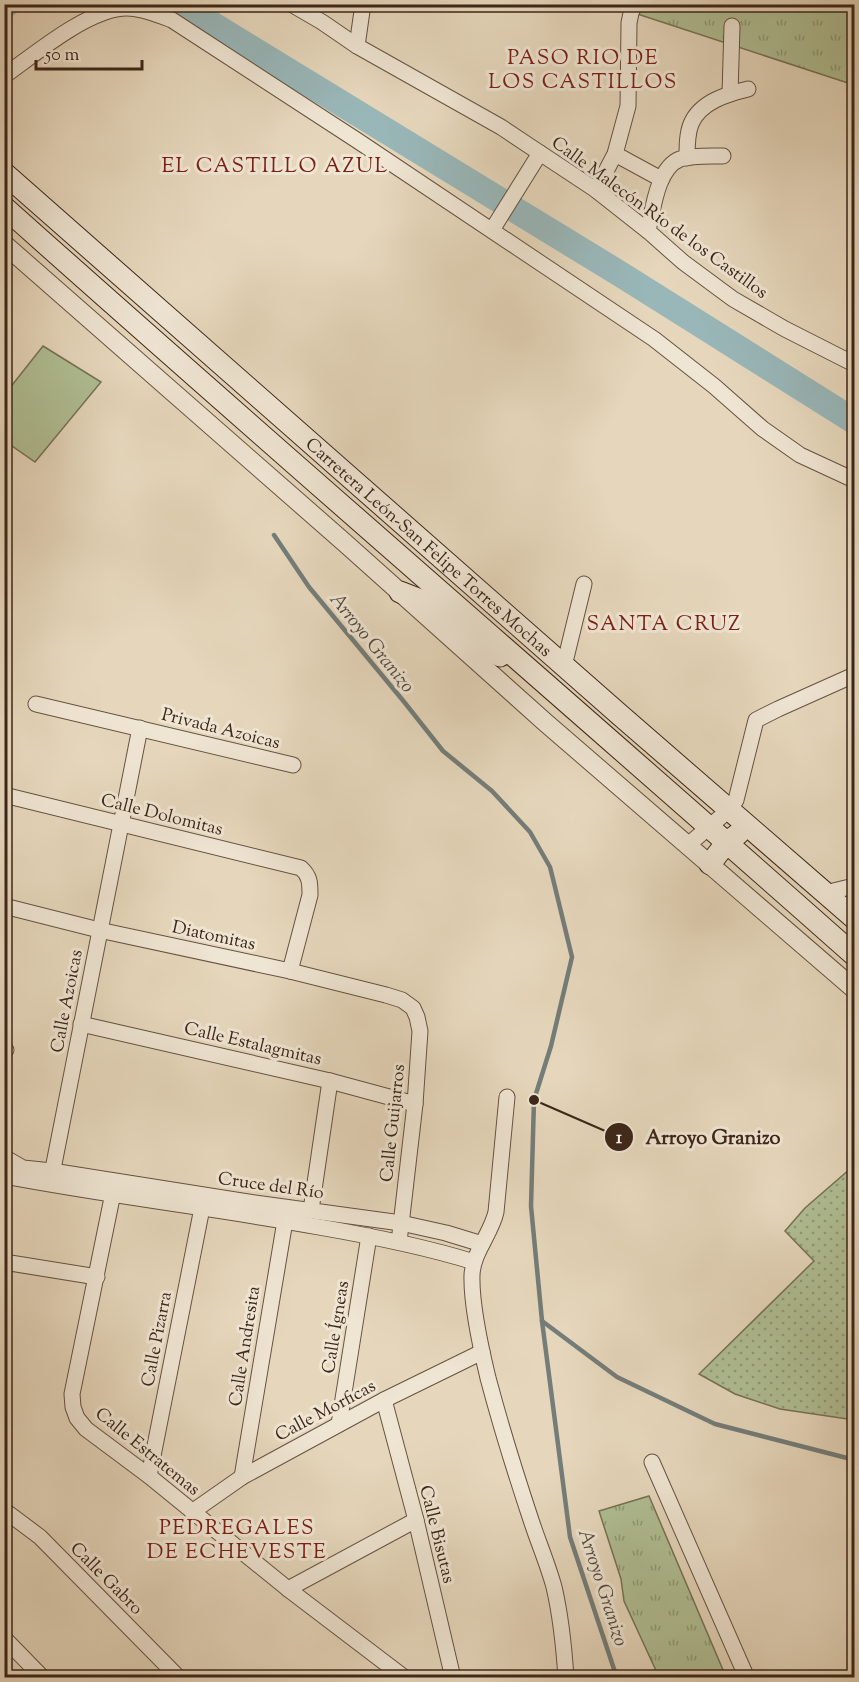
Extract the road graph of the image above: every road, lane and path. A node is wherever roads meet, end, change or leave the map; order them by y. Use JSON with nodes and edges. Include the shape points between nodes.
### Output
{"nodes":[{"id":1,"x":291,"y":4,"type":"edge"},
{"id":2,"x":363,"y":4,"type":"edge"},
{"id":3,"x":635,"y":4,"type":"edge"},
{"id":4,"x":732,"y":26,"type":"dead end"},
{"id":5,"x":357,"y":46,"type":"junction"},
{"id":6,"x":4,"y":76,"type":"edge"},
{"id":7,"x":748,"y":89,"type":"dead end"},
{"id":8,"x":730,"y":94,"type":"junction"},
{"id":9,"x":540,"y":153,"type":"junction"},
{"id":10,"x":615,"y":154,"type":"junction"},
{"id":11,"x":723,"y":156,"type":"dead end"},
{"id":12,"x":687,"y":158,"type":"junction"},
{"id":13,"x":4,"y":173,"type":"edge"},
{"id":14,"x":661,"y":178,"type":"junction"},
{"id":15,"x":596,"y":190,"type":"junction"},
{"id":16,"x":4,"y":207,"type":"edge"},
{"id":17,"x":492,"y":230,"type":"junction"},
{"id":18,"x":648,"y":231,"type":"junction"},
{"id":19,"x":4,"y":244,"type":"edge"},
{"id":20,"x":855,"y":364,"type":"edge"},
{"id":21,"x":855,"y":480,"type":"edge"},
{"id":22,"x":584,"y":584,"type":"dead end"},
{"id":23,"x":400,"y":592,"type":"junction"},
{"id":24,"x":564,"y":666,"type":"junction"},
{"id":25,"x":529,"y":668,"type":"junction"},
{"id":26,"x":855,"y":675,"type":"edge"},
{"id":27,"x":36,"y":704,"type":"dead end"},
{"id":28,"x":140,"y":728,"type":"junction"},
{"id":29,"x":293,"y":765,"type":"dead end"},
{"id":30,"x":4,"y":795,"type":"edge"},
{"id":31,"x":730,"y":809,"type":"junction"},
{"id":32,"x":121,"y":824,"type":"junction"},
{"id":33,"x":709,"y":826,"type":"junction"},
{"id":34,"x":727,"y":842,"type":"junction"},
{"id":35,"x":688,"y":844,"type":"junction"},
{"id":36,"x":710,"y":864,"type":"junction"},
{"id":37,"x":817,"y":886,"type":"junction"},
{"id":38,"x":855,"y":886,"type":"edge"},
{"id":39,"x":4,"y":906,"type":"edge"},
{"id":40,"x":855,"y":918,"type":"edge"},
{"id":41,"x":99,"y":930,"type":"junction"},
{"id":42,"x":855,"y":955,"type":"edge"},
{"id":43,"x":290,"y":971,"type":"junction"},
{"id":44,"x":855,"y":989,"type":"edge"},
{"id":45,"x":413,"y":1008,"type":"joint"},
{"id":46,"x":81,"y":1024,"type":"junction"},
{"id":47,"x":330,"y":1081,"type":"junction"},
{"id":48,"x":507,"y":1097,"type":"dead end"},
{"id":49,"x":415,"y":1104,"type":"junction"},
{"id":50,"x":4,"y":1157,"type":"edge"},
{"id":51,"x":4,"y":1176,"type":"edge"},
{"id":52,"x":51,"y":1178,"type":"junction"},
{"id":53,"x":113,"y":1193,"type":"junction"},
{"id":54,"x":202,"y":1208,"type":"junction"},
{"id":55,"x":311,"y":1210,"type":"junction"},
{"id":56,"x":285,"y":1221,"type":"junction"},
{"id":57,"x":401,"y":1222,"type":"junction"},
{"id":58,"x":369,"y":1236,"type":"junction"},
{"id":59,"x":399,"y":1242,"type":"junction"},
{"id":60,"x":482,"y":1244,"type":"junction"},
{"id":61,"x":4,"y":1262,"type":"edge"},
{"id":62,"x":474,"y":1262,"type":"junction"},
{"id":63,"x":97,"y":1277,"type":"junction"},
{"id":64,"x":482,"y":1352,"type":"junction"},
{"id":65,"x":384,"y":1401,"type":"junction"},
{"id":66,"x":339,"y":1424,"type":"junction"},
{"id":67,"x":652,"y":1462,"type":"dead end"},
{"id":68,"x":149,"y":1476,"type":"junction"},
{"id":69,"x":242,"y":1477,"type":"junction"},
{"id":70,"x":4,"y":1510,"type":"edge"},
{"id":71,"x":192,"y":1512,"type":"junction"},
{"id":72,"x":416,"y":1520,"type":"junction"},
{"id":73,"x":288,"y":1589,"type":"junction"},
{"id":74,"x":4,"y":1638,"type":"edge"},
{"id":75,"x":44,"y":1677,"type":"edge"},
{"id":76,"x":179,"y":1677,"type":"edge"},
{"id":77,"x":405,"y":1677,"type":"edge"},
{"id":78,"x":453,"y":1677,"type":"edge"},
{"id":79,"x":566,"y":1677,"type":"edge"},
{"id":80,"x":747,"y":1677,"type":"edge"}],
"edges":[{"from":1,"to":5,"type":"street","name":"Calle Malecón Río de los Castillos"},
{"from":2,"to":5,"type":"street"},
{"from":3,"to":10,"type":"street","via":[[629,23],[628,106]]},
{"from":4,"to":8,"type":"street"},
{"from":5,"to":9,"type":"street","name":"Calle Malecón Río de los Castillos"},
{"from":6,"to":17,"type":"street","via":[[101,14],[119,8],[156,14],[172,20]]},
{"from":7,"to":8,"type":"street"},
{"from":8,"to":12,"type":"street","via":[[714,101],[694,118]]},
{"from":9,"to":15,"type":"street","name":"Calle Malecón Río de los Castillos"},
{"from":9,"to":17,"type":"street"},
{"from":10,"to":14,"type":"street"},
{"from":10,"to":15,"type":"street"},
{"from":11,"to":12,"type":"street"},
{"from":12,"to":14,"type":"street","via":[[674,162]]},
{"from":13,"to":24,"type":"main road","name":"Carretera León-San Felipe Torres Mochas"},
{"from":14,"to":18,"type":"street"},
{"from":15,"to":18,"type":"street","name":"Calle Malecón Río de los Castillos"},
{"from":16,"to":25,"type":"main road"},
{"from":17,"to":21,"type":"street","via":[[654,339],[800,455]]},
{"from":18,"to":20,"type":"street","name":"Calle Malecón Río de los Castillos","via":[[733,299]]},
{"from":19,"to":23,"type":"street"},
{"from":22,"to":24,"type":"street"},
{"from":23,"to":25,"type":"main road","via":[[418,599],[493,653]]},
{"from":23,"to":35,"type":"street"},
{"from":24,"to":31,"type":"main road","name":"Carretera León-San Felipe Torres Mochas"},
{"from":25,"to":33,"type":"main road"},
{"from":26,"to":31,"type":"street","via":[[756,720],[739,792]]},
{"from":27,"to":28,"type":"street","name":"Privada Azoicas"},
{"from":28,"to":29,"type":"street","name":"Privada Azoicas"},
{"from":28,"to":32,"type":"street","name":"Privada Azoicas"},
{"from":30,"to":32,"type":"street","name":"Calle Dolomitas"},
{"from":31,"to":33,"type":"street"},
{"from":31,"to":37,"type":"main road","name":"Carretera León-San Felipe Torres Mochas"},
{"from":32,"to":41,"type":"street","name":"Calle Azoicas"},
{"from":32,"to":43,"type":"street","name":"Calle Dolomitas","via":[[301,868],[309,875],[309,895]]},
{"from":33,"to":34,"type":"main road"},
{"from":33,"to":35,"type":"street"},
{"from":34,"to":36,"type":"main road"},
{"from":34,"to":37,"type":"main road","via":[[737,834],[746,835],[786,869]]},
{"from":34,"to":42,"type":"main road"},
{"from":35,"to":36,"type":"street"},
{"from":36,"to":44,"type":"street"},
{"from":37,"to":38,"type":"street"},
{"from":37,"to":40,"type":"main road","name":"Carretera León-San Felipe Torres Mochas"},
{"from":39,"to":41,"type":"street","name":"Diatomitas"},
{"from":41,"to":43,"type":"street","name":"Diatomitas"},
{"from":41,"to":46,"type":"street","name":"Calle Azoicas"},
{"from":43,"to":45,"type":"street","name":"Diatomitas","via":[[386,995]]},
{"from":45,"to":49,"type":"street","name":"Calle Guijarros","via":[[420,1031]]},
{"from":46,"to":47,"type":"street","name":"Calle Estalagmitas"},
{"from":46,"to":52,"type":"street","name":"Calle Azoicas"},
{"from":47,"to":49,"type":"street","name":"Calle Estalagmitas"},
{"from":47,"to":55,"type":"street"},
{"from":48,"to":60,"type":"street","via":[[496,1212]]},
{"from":49,"to":57,"type":"street","name":"Calle Guijarros"},
{"from":50,"to":52,"type":"street"},
{"from":51,"to":52,"type":"street"},
{"from":52,"to":53,"type":"street","name":"Cruce del Río"},
{"from":52,"to":55,"type":"street","name":"Cruce del Río"},
{"from":53,"to":54,"type":"street","name":"Cruce del Río"},
{"from":53,"to":63,"type":"street","name":"Calle Estratemas"},
{"from":54,"to":56,"type":"street","name":"Cruce del Río"},
{"from":54,"to":68,"type":"street","name":"Calle Pizarra"},
{"from":55,"to":57,"type":"street","name":"Cruce del Río"},
{"from":56,"to":58,"type":"street","name":"Cruce del Río"},
{"from":56,"to":69,"type":"street","name":"Calle Andresita"},
{"from":57,"to":59,"type":"street","name":"Calle Guijarros"},
{"from":57,"to":60,"type":"street","name":"Cruce del Río"},
{"from":58,"to":59,"type":"street","name":"Cruce del Río"},
{"from":58,"to":66,"type":"street","name":"Calle Ígneas"},
{"from":59,"to":62,"type":"street","name":"Cruce del Río"},
{"from":60,"to":62,"type":"street"},
{"from":61,"to":63,"type":"street"},
{"from":62,"to":64,"type":"street","via":[[472,1284]]},
{"from":63,"to":68,"type":"street","name":"Calle Estratemas","via":[[72,1394],[73,1407],[86,1429]]},
{"from":64,"to":65,"type":"street","name":"Calle Morficas"},
{"from":64,"to":79,"type":"street","via":[[520,1487],[553,1585]]},
{"from":65,"to":66,"type":"street","name":"Calle Morficas"},
{"from":65,"to":72,"type":"street","name":"Calle Bisutas"},
{"from":66,"to":69,"type":"street","name":"Calle Morficas"},
{"from":67,"to":80,"type":"street"},
{"from":68,"to":71,"type":"street","name":"Calle Estratemas"},
{"from":69,"to":71,"type":"street","name":"Calle Morficas"},
{"from":70,"to":76,"type":"street","name":"Calle Gabro","via":[[40,1537]]},
{"from":71,"to":73,"type":"street","name":"Calle Estratemas"},
{"from":72,"to":73,"type":"street"},
{"from":72,"to":78,"type":"street","name":"Calle Bisutas"},
{"from":73,"to":77,"type":"street","name":"Calle Estratemas"},
{"from":74,"to":75,"type":"street"}]}
